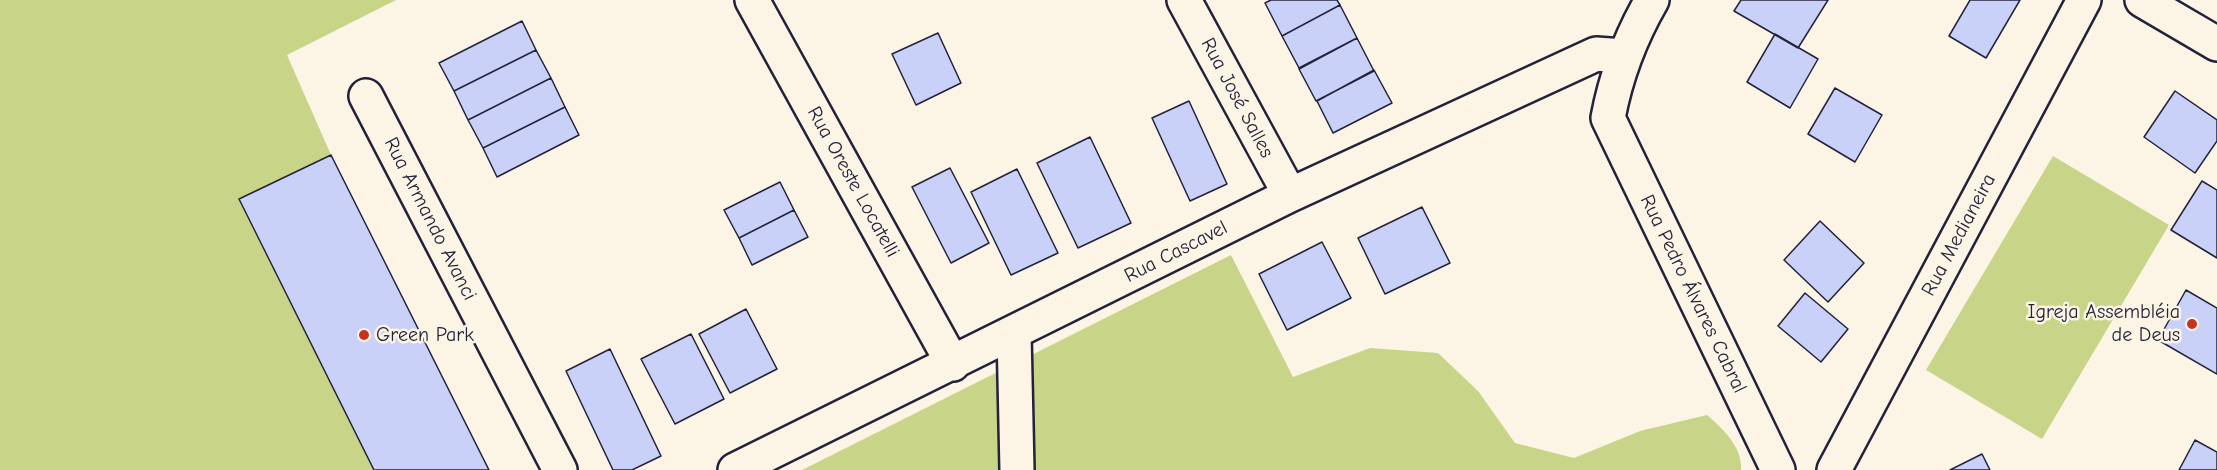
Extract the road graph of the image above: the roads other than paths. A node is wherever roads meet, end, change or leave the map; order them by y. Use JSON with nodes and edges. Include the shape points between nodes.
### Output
{"nodes":[{"id":1,"x":752,"y":0,"type":"edge"},
{"id":2,"x":1184,"y":0,"type":"edge"},
{"id":3,"x":1652,"y":0,"type":"edge"},
{"id":4,"x":2084,"y":0,"type":"edge"},
{"id":5,"x":2142,"y":0,"type":"edge"},
{"id":6,"x":2217,"y":44,"type":"edge"},
{"id":7,"x":1624,"y":56,"type":"junction"},
{"id":8,"x":366,"y":96,"type":"dead end"},
{"id":9,"x":1290,"y":195,"type":"junction"},
{"id":10,"x":1014,"y":333,"type":"junction"},
{"id":11,"x":953,"y":364,"type":"junction"},
{"id":12,"x":560,"y":470,"type":"edge"},
{"id":13,"x":735,"y":470,"type":"edge"},
{"id":14,"x":1017,"y":470,"type":"edge"},
{"id":15,"x":1778,"y":470,"type":"edge"},
{"id":16,"x":1834,"y":470,"type":"edge"}],
"edges":[{"from":1,"to":11,"type":"street","name":"Rua Oreste Locatelli"},
{"from":2,"to":9,"type":"street","name":"Rua José Salles"},
{"from":3,"to":7,"type":"street"},
{"from":4,"to":16,"type":"street","name":"Rua Medianeira"},
{"from":5,"to":6,"type":"street"},
{"from":7,"to":9,"type":"street","name":"Rua Cascavel","via":[[1596,54]]},
{"from":7,"to":15,"type":"street","name":"Rua Pedro Álvares Cabral","via":[[1608,118]]},
{"from":8,"to":12,"type":"street","name":"Rua Armando Avanci"},
{"from":9,"to":10,"type":"street","name":"Rua Cascavel"},
{"from":10,"to":11,"type":"street","name":"Rua Cascavel"},
{"from":10,"to":14,"type":"street"},
{"from":11,"to":13,"type":"street","name":"Rua Cascavel"}]}
